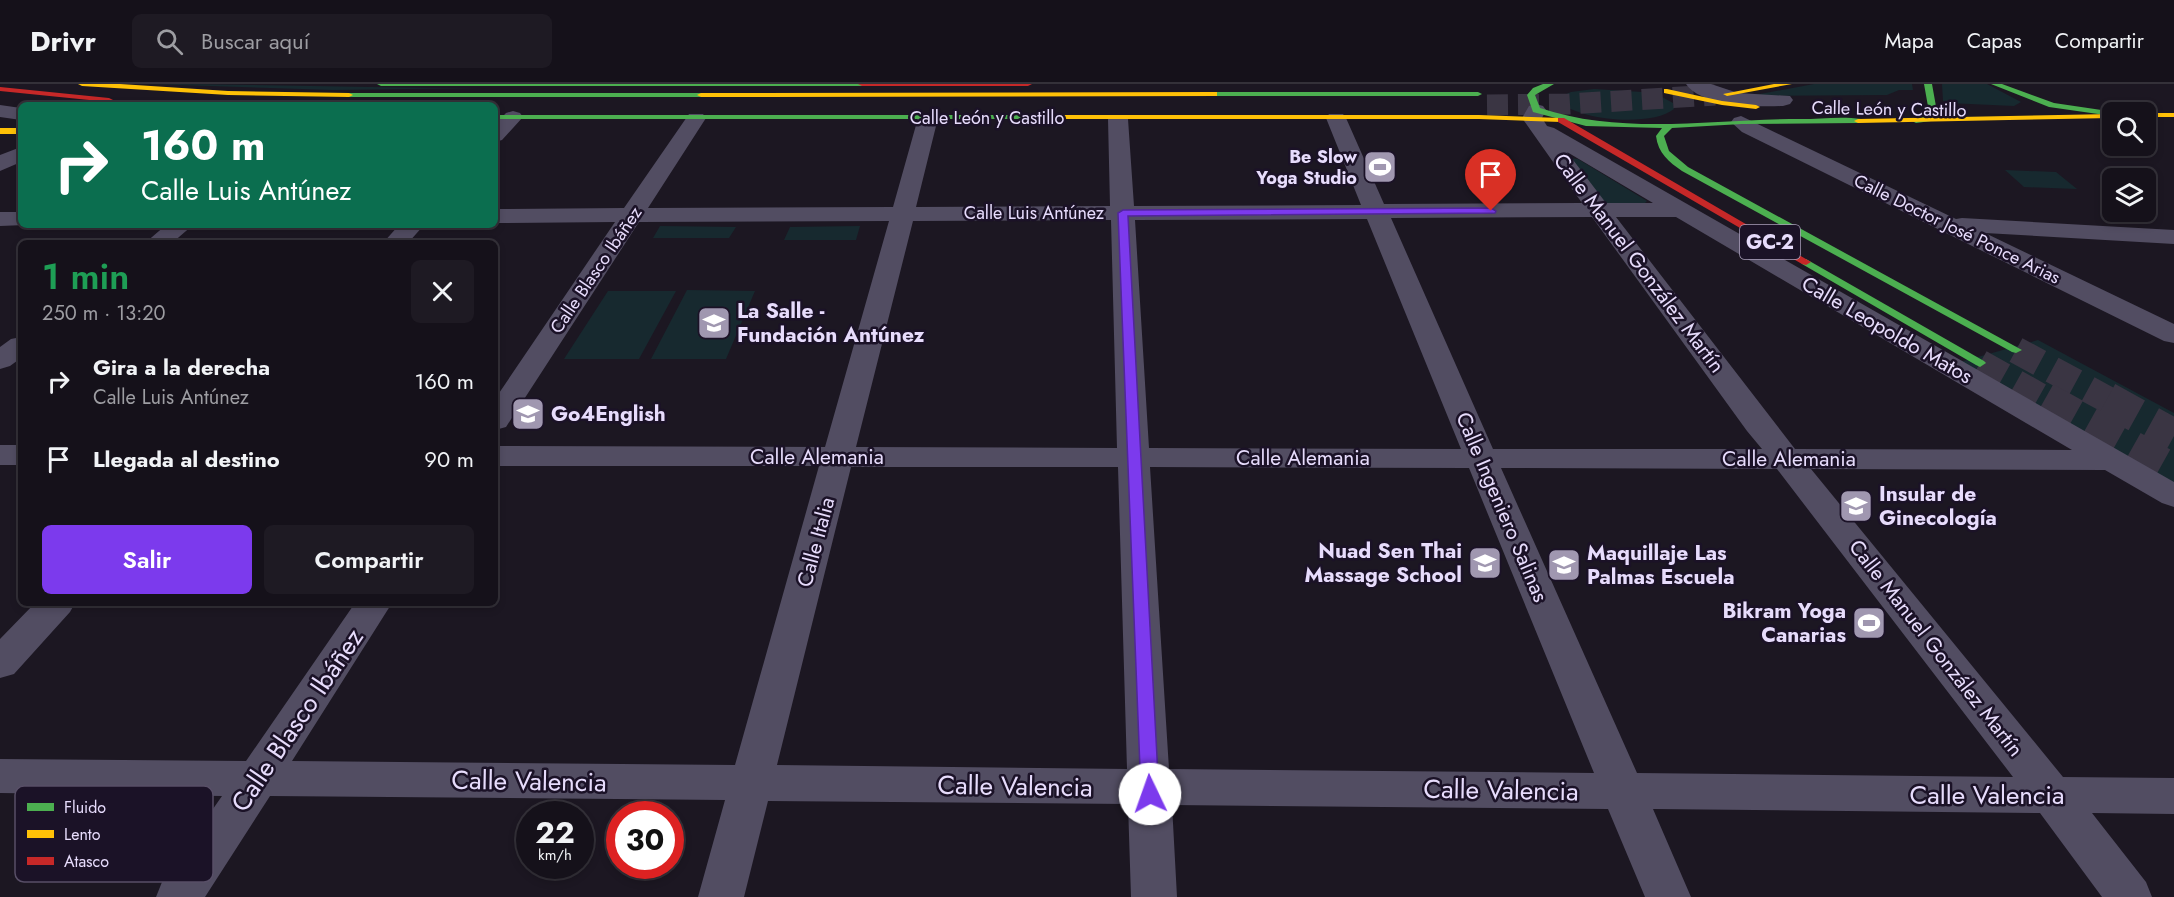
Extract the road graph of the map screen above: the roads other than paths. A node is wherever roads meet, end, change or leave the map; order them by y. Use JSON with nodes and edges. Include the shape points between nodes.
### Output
{"nodes":[{"id":1,"x":82,"y":84,"type":"edge"},
{"id":2,"x":381,"y":84,"type":"edge"},
{"id":3,"x":713,"y":84,"type":"edge"},
{"id":4,"x":1028,"y":84,"type":"edge"},
{"id":5,"x":1524,"y":84,"type":"edge"},
{"id":6,"x":1696,"y":84,"type":"tunnel mouth"},
{"id":7,"x":1928,"y":84,"type":"edge"},
{"id":8,"x":1995,"y":84,"type":"edge"},
{"id":9,"x":1547,"y":85,"type":"edge"},
{"id":10,"x":1653,"y":86,"type":"dead end"},
{"id":11,"x":0,"y":89,"type":"edge"},
{"id":12,"x":1667,"y":91,"type":"junction"},
{"id":13,"x":1785,"y":92,"type":"edge"},
{"id":14,"x":1727,"y":94,"type":"tunnel mouth"},
{"id":15,"x":571,"y":95,"type":"junction"},
{"id":16,"x":1482,"y":99,"type":"tunnel mouth"},
{"id":17,"x":151,"y":102,"type":"edge"},
{"id":18,"x":849,"y":107,"type":"junction"},
{"id":19,"x":1932,"y":109,"type":"junction"},
{"id":20,"x":0,"y":111,"type":"edge"},
{"id":21,"x":18,"y":114,"type":"edge"},
{"id":22,"x":501,"y":114,"type":"edge"},
{"id":23,"x":712,"y":114,"type":"junction"},
{"id":24,"x":2102,"y":114,"type":"edge"},
{"id":25,"x":2102,"y":115,"type":"edge"},
{"id":26,"x":2102,"y":115,"type":"edge"},
{"id":27,"x":2156,"y":115,"type":"edge"},
{"id":28,"x":2174,"y":115,"type":"edge"},
{"id":29,"x":928,"y":118,"type":"junction"},
{"id":30,"x":1336,"y":118,"type":"junction"},
{"id":31,"x":1119,"y":119,"type":"junction"},
{"id":32,"x":1542,"y":119,"type":"junction"},
{"id":33,"x":1916,"y":121,"type":"junction"},
{"id":34,"x":1731,"y":122,"type":"junction"},
{"id":35,"x":1669,"y":126,"type":"junction"},
{"id":36,"x":0,"y":131,"type":"edge"},
{"id":37,"x":18,"y":131,"type":"edge"},
{"id":38,"x":18,"y":155,"type":"edge"},
{"id":39,"x":0,"y":164,"type":"edge"},
{"id":40,"x":1598,"y":210,"type":"junction"},
{"id":41,"x":1681,"y":210,"type":"junction"},
{"id":42,"x":1376,"y":212,"type":"junction"},
{"id":43,"x":1123,"y":213,"type":"junction"},
{"id":44,"x":903,"y":214,"type":"junction"},
{"id":45,"x":498,"y":216,"type":"edge"},
{"id":46,"x":632,"y":216,"type":"junction"},
{"id":47,"x":0,"y":219,"type":"edge"},
{"id":48,"x":18,"y":219,"type":"edge"},
{"id":49,"x":1946,"y":224,"type":"junction"},
{"id":50,"x":177,"y":228,"type":"edge"},
{"id":51,"x":409,"y":228,"type":"edge"},
{"id":52,"x":2174,"y":237,"type":"edge"},
{"id":53,"x":161,"y":240,"type":"edge"},
{"id":54,"x":398,"y":240,"type":"edge"},
{"id":55,"x":2174,"y":334,"type":"edge"},
{"id":56,"x":18,"y":347,"type":"edge"},
{"id":57,"x":2016,"y":350,"type":"tunnel mouth"},
{"id":58,"x":0,"y":360,"type":"edge"},
{"id":59,"x":1980,"y":363,"type":"tunnel mouth"},
{"id":60,"x":498,"y":417,"type":"edge"},
{"id":61,"x":0,"y":455,"type":"edge"},
{"id":62,"x":18,"y":455,"type":"edge"},
{"id":63,"x":498,"y":456,"type":"edge"},
{"id":64,"x":838,"y":457,"type":"junction"},
{"id":65,"x":1134,"y":458,"type":"junction"},
{"id":66,"x":1481,"y":458,"type":"junction"},
{"id":67,"x":1787,"y":459,"type":"junction"},
{"id":68,"x":2111,"y":460,"type":"junction"},
{"id":69,"x":2174,"y":496,"type":"edge"},
{"id":70,"x":54,"y":606,"type":"edge"},
{"id":71,"x":372,"y":606,"type":"edge"},
{"id":72,"x":0,"y":664,"type":"edge"},
{"id":73,"x":0,"y":776,"type":"edge"},
{"id":74,"x":258,"y":778,"type":"junction"},
{"id":75,"x":751,"y":783,"type":"junction"},
{"id":76,"x":1150,"y":787,"type":"junction"},
{"id":77,"x":1623,"y":791,"type":"junction"},
{"id":78,"x":2052,"y":795,"type":"junction"},
{"id":79,"x":2174,"y":796,"type":"edge"},
{"id":80,"x":213,"y":846,"type":"edge"},
{"id":81,"x":189,"y":882,"type":"edge"},
{"id":82,"x":179,"y":897,"type":"edge"},
{"id":83,"x":721,"y":897,"type":"edge"},
{"id":84,"x":1154,"y":897,"type":"edge"},
{"id":85,"x":1668,"y":897,"type":"edge"},
{"id":86,"x":2129,"y":897,"type":"edge"}],
"edges":[{"from":1,"to":15,"type":"main road","via":[[228,93]]},
{"from":2,"to":3,"type":"main road"},
{"from":3,"to":4,"type":"main road"},
{"from":3,"to":15,"type":"main road"},
{"from":3,"to":18,"type":"main road"},
{"from":5,"to":9,"type":"main road"},
{"from":6,"to":13,"type":"street","via":[[1727,99],[1747,101]]},
{"from":7,"to":19,"type":"main road"},
{"from":8,"to":24,"type":"main road","via":[[2063,109]]},
{"from":9,"to":32,"type":"main road","via":[[1531,95]]},
{"from":10,"to":12,"type":"main road"},
{"from":11,"to":17,"type":"main road"},
{"from":12,"to":19,"type":"main road","name":"Calle León y Castillo","via":[[1751,107]]},
{"from":12,"to":35,"type":"main road","via":[[1689,102],[1694,111]]},
{"from":13,"to":14,"type":"main road"},
{"from":15,"to":18,"type":"main road"},
{"from":16,"to":18,"type":"main road"},
{"from":18,"to":23,"type":"main road"},
{"from":18,"to":23,"type":"main road"},
{"from":18,"to":29,"type":"main road","name":"Calle León y Castillo"},
{"from":19,"to":25,"type":"main road","name":"Calle León y Castillo"},
{"from":19,"to":33,"type":"main road","via":[[1928,119]]},
{"from":20,"to":21,"type":"street"},
{"from":22,"to":23,"type":"main road"},
{"from":22,"to":23,"type":"main road"},
{"from":23,"to":46,"type":"street","name":"Calle Blasco Ibáñez"},
{"from":26,"to":33,"type":"main road","name":"Calle León y Castillo"},
{"from":27,"to":28,"type":"main road"},
{"from":29,"to":31,"type":"main road","name":"Calle León y Castillo"},
{"from":29,"to":44,"type":"street","name":"Calle Italia"},
{"from":30,"to":31,"type":"main road","name":"Calle León y Castillo"},
{"from":30,"to":32,"type":"main road","name":"Calle León y Castillo"},
{"from":30,"to":42,"type":"street","name":"Calle Ingeniero Salinas"},
{"from":31,"to":43,"type":"street"},
{"from":32,"to":35,"type":"main road","name":"Calle León y Castillo"},
{"from":32,"to":40,"type":"street","name":"Calle Manuel González Martín"},
{"from":32,"to":41,"type":"street","name":"Calle Leopoldo Matos"},
{"from":32,"to":59,"type":"main road","number":"GC-2"},
{"from":33,"to":34,"type":"main road","name":"Calle León y Castillo"},
{"from":34,"to":35,"type":"main road","name":"Calle León y Castillo"},
{"from":34,"to":49,"type":"street","name":"Calle Doctor José Ponce Arias"},
{"from":35,"to":57,"type":"main road","number":"GC-2","via":[[1660,136],[1660,147],[1685,169]]},
{"from":36,"to":37,"type":"main road"},
{"from":38,"to":39,"type":"street"},
{"from":40,"to":41,"type":"street","name":"Calle Luis Antúnez"},
{"from":40,"to":42,"type":"street","name":"Calle Luis Antúnez"},
{"from":40,"to":67,"type":"street","name":"Calle Manuel González Martín"},
{"from":41,"to":68,"type":"street","name":"Calle Leopoldo Matos"},
{"from":42,"to":43,"type":"street","name":"Calle Luis Antúnez"},
{"from":42,"to":66,"type":"street","name":"Calle Ingeniero Salinas"},
{"from":43,"to":44,"type":"street","name":"Calle Luis Antúnez"},
{"from":43,"to":65,"type":"street"},
{"from":44,"to":46,"type":"street","name":"Calle Luis Antúnez"},
{"from":44,"to":64,"type":"street","name":"Calle Italia"},
{"from":45,"to":46,"type":"street","name":"Calle Luis Antúnez"},
{"from":46,"to":60,"type":"street","name":"Calle Blasco Ibáñez"},
{"from":47,"to":48,"type":"street"},
{"from":49,"to":52,"type":"street"},
{"from":49,"to":55,"type":"street","name":"Calle Doctor José Ponce Arias"},
{"from":50,"to":53,"type":"street"},
{"from":51,"to":54,"type":"street"},
{"from":56,"to":58,"type":"street"},
{"from":61,"to":62,"type":"street"},
{"from":63,"to":64,"type":"street","name":"Calle Alemania"},
{"from":64,"to":65,"type":"street","name":"Calle Alemania"},
{"from":64,"to":75,"type":"street","name":"Calle Italia"},
{"from":65,"to":66,"type":"street","name":"Calle Alemania"},
{"from":65,"to":76,"type":"street"},
{"from":66,"to":67,"type":"street","name":"Calle Alemania"},
{"from":66,"to":77,"type":"street","name":"Calle Ingeniero Salinas"},
{"from":67,"to":68,"type":"street","name":"Calle Alemania"},
{"from":67,"to":78,"type":"street","name":"Calle Manuel González Martín"},
{"from":68,"to":69,"type":"street","name":"Calle Leopoldo Matos"},
{"from":70,"to":72,"type":"street"},
{"from":71,"to":74,"type":"street","name":"Calle Blasco Ibáñez"},
{"from":73,"to":74,"type":"street","name":"Calle Valencia"},
{"from":74,"to":75,"type":"street","name":"Calle Valencia"},
{"from":74,"to":80,"type":"street","name":"Calle Blasco Ibáñez"},
{"from":75,"to":76,"type":"street","name":"Calle Valencia"},
{"from":75,"to":83,"type":"street","name":"Calle Italia"},
{"from":76,"to":77,"type":"street","name":"Calle Valencia"},
{"from":76,"to":84,"type":"street"},
{"from":77,"to":78,"type":"street","name":"Calle Valencia"},
{"from":77,"to":85,"type":"street","name":"Calle Ingeniero Salinas"},
{"from":78,"to":79,"type":"street","name":"Calle Valencia"},
{"from":78,"to":86,"type":"street","name":"Calle Manuel González Martín"},
{"from":81,"to":82,"type":"street","name":"Calle Blasco Ibáñez"}]}
